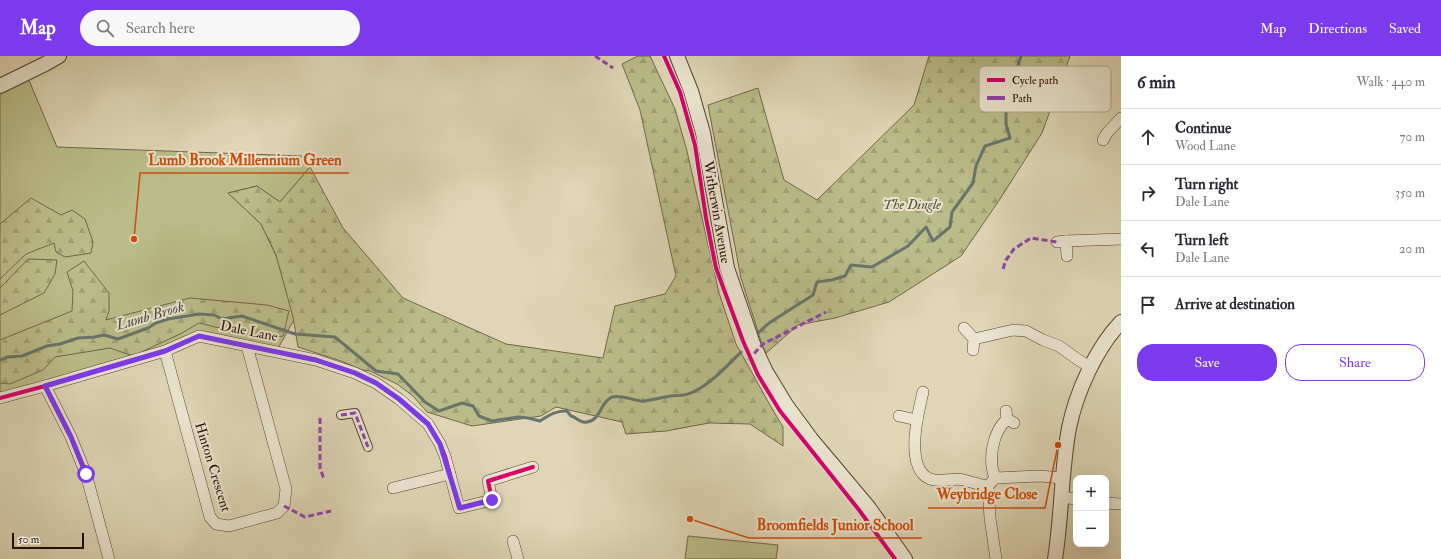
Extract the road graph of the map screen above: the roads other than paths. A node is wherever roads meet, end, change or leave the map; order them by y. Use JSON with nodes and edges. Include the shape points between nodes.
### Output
{"nodes":[{"id":1,"x":59,"y":56,"type":"edge"},
{"id":2,"x":677,"y":56,"type":"edge"},
{"id":3,"x":0,"y":86,"type":"edge"},
{"id":4,"x":1121,"y":118,"type":"edge"},
{"id":5,"x":1103,"y":140,"type":"dead end"},
{"id":6,"x":1121,"y":239,"type":"edge"},
{"id":7,"x":1067,"y":256,"type":"dead end"},
{"id":8,"x":1121,"y":322,"type":"edge"},
{"id":9,"x":964,"y":328,"type":"dead end"},
{"id":10,"x":247,"y":346,"type":"junction"},
{"id":11,"x":165,"y":351,"type":"junction"},
{"id":12,"x":1090,"y":367,"type":"junction"},
{"id":13,"x":45,"y":386,"type":"junction"},
{"id":14,"x":922,"y":390,"type":"dead end"},
{"id":15,"x":0,"y":398,"type":"edge"},
{"id":16,"x":341,"y":415,"type":"dead end"},
{"id":17,"x":899,"y":416,"type":"dead end"},
{"id":18,"x":1009,"y":418,"type":"dead end"},
{"id":19,"x":917,"y":420,"type":"junction"},
{"id":20,"x":368,"y":446,"type":"dead end"},
{"id":21,"x":533,"y":467,"type":"dead end"},
{"id":22,"x":450,"y":474,"type":"junction"},
{"id":23,"x":1063,"y":478,"type":"junction"},
{"id":24,"x":991,"y":482,"type":"junction"},
{"id":25,"x":393,"y":488,"type":"dead end"},
{"id":26,"x":1061,"y":497,"type":"junction"},
{"id":27,"x":1073,"y":499,"type":"edge"},
{"id":28,"x":1109,"y":503,"type":"edge"},
{"id":29,"x":1121,"y":504,"type":"edge"},
{"id":30,"x":513,"y":541,"type":"dead end"},
{"id":31,"x":110,"y":559,"type":"edge"},
{"id":32,"x":518,"y":559,"type":"edge"},
{"id":33,"x":905,"y":559,"type":"edge"},
{"id":34,"x":996,"y":559,"type":"edge"},
{"id":35,"x":1055,"y":559,"type":"edge"}],
"edges":[{"from":1,"to":3,"type":"street"},
{"from":2,"to":33,"type":"street","name":"Witherwin Avenue","via":[[691,91],[703,133],[727,268],[752,344],[786,405],[869,508]]},
{"from":4,"to":5,"type":"street"},
{"from":6,"to":7,"type":"street","via":[[1062,241]]},
{"from":8,"to":12,"type":"street","via":[[1103,344]]},
{"from":9,"to":12,"type":"street","via":[[973,344],[1013,330],[1026,331],[1059,346]]},
{"from":10,"to":11,"type":"street","name":"Dale Lane","via":[[199,336]]},
{"from":10,"to":11,"type":"street","name":"Hinton Crescent","via":[[286,489],[284,506],[277,513],[229,526],[216,524],[210,517]]},
{"from":10,"to":22,"type":"street","name":"Dale Lane","via":[[316,360],[376,383],[413,410],[432,429]]},
{"from":11,"to":13,"type":"street","name":"Dale Lane"},
{"from":12,"to":23,"type":"street","via":[[1069,427]]},
{"from":13,"to":15,"type":"street","name":"Dale Lane"},
{"from":13,"to":31,"type":"street","via":[[71,437],[86,474]]},
{"from":14,"to":19,"type":"street"},
{"from":16,"to":20,"type":"street","via":[[355,413]]},
{"from":17,"to":19,"type":"street"},
{"from":18,"to":24,"type":"street","via":[[1003,423],[992,448]]},
{"from":19,"to":24,"type":"street","via":[[915,449],[923,474],[939,481],[954,479],[975,484]]},
{"from":21,"to":22,"type":"street","name":"Dale Lane","via":[[488,481],[492,500],[460,508]]},
{"from":22,"to":25,"type":"street"},
{"from":23,"to":24,"type":"street","via":[[1039,476]]},
{"from":23,"to":26,"type":"street"},
{"from":24,"to":34,"type":"street","via":[[991,525]]},
{"from":26,"to":27,"type":"street"},
{"from":26,"to":35,"type":"street"},
{"from":28,"to":29,"type":"street"},
{"from":30,"to":32,"type":"street"}]}
